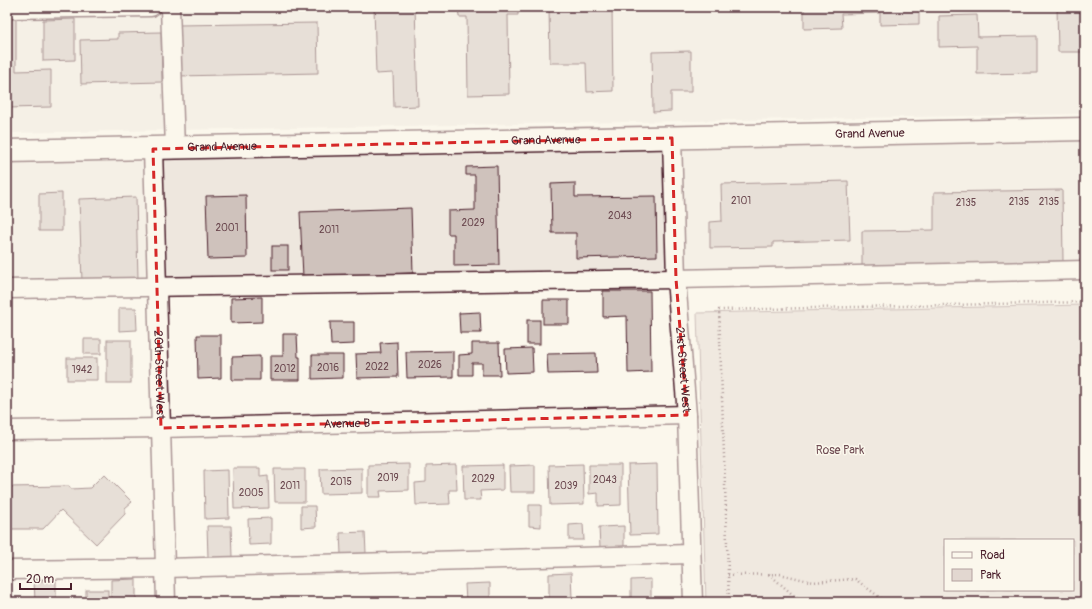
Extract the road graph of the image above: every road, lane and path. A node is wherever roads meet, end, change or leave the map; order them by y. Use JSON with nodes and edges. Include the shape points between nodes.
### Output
{"nodes":[{"id":1,"x":152,"y":7,"type":"edge"},
{"id":2,"x":170,"y":7,"type":"edge"},
{"id":3,"x":7,"y":9,"type":"edge"},
{"id":4,"x":1085,"y":130,"type":"edge"},
{"id":5,"x":672,"y":138,"type":"junction"},
{"id":6,"x":164,"y":148,"type":"junction"},
{"id":7,"x":7,"y":151,"type":"edge"},
{"id":8,"x":1085,"y":270,"type":"edge"},
{"id":9,"x":676,"y":279,"type":"junction"},
{"id":10,"x":157,"y":287,"type":"junction"},
{"id":11,"x":7,"y":289,"type":"edge"},
{"id":12,"x":1085,"y":302,"type":"edge"},
{"id":13,"x":687,"y":415,"type":"junction"},
{"id":14,"x":161,"y":428,"type":"junction"},
{"id":15,"x":7,"y":430,"type":"edge"},
{"id":16,"x":691,"y":554,"type":"junction"},
{"id":17,"x":165,"y":568,"type":"junction"},
{"id":18,"x":7,"y":570,"type":"edge"},
{"id":19,"x":768,"y":574,"type":"junction"},
{"id":20,"x":728,"y":575,"type":"junction"},
{"id":21,"x":799,"y":600,"type":"dead end"},
{"id":22,"x":166,"y":602,"type":"edge"},
{"id":23,"x":692,"y":602,"type":"edge"},
{"id":24,"x":729,"y":602,"type":"edge"},
{"id":25,"x":886,"y":602,"type":"edge"}],
"edges":[{"from":1,"to":3,"type":"street"},
{"from":2,"to":6,"type":"street","name":"20th Street West"},
{"from":4,"to":5,"type":"main road","name":"Grand Avenue"},
{"from":5,"to":6,"type":"main road","name":"Grand Avenue"},
{"from":5,"to":9,"type":"street","name":"21st Street West"},
{"from":6,"to":7,"type":"main road","name":"Grand Avenue"},
{"from":6,"to":10,"type":"street","name":"20th Street West"},
{"from":8,"to":9,"type":"street"},
{"from":9,"to":10,"type":"street"},
{"from":9,"to":13,"type":"street","name":"21st Street West"},
{"from":10,"to":11,"type":"street"},
{"from":10,"to":14,"type":"street","name":"20th Street West"},
{"from":12,"to":20,"type":"path","via":[[719,310]]},
{"from":13,"to":14,"type":"street","name":"Avenue B"},
{"from":13,"to":16,"type":"street","name":"21st Street West"},
{"from":14,"to":15,"type":"street","name":"Avenue B"},
{"from":14,"to":17,"type":"street","name":"20th Street West"},
{"from":16,"to":17,"type":"street"},
{"from":16,"to":23,"type":"street","name":"21st Street West"},
{"from":17,"to":18,"type":"street"},
{"from":17,"to":22,"type":"street","name":"20th Street West"},
{"from":19,"to":20,"type":"path"},
{"from":19,"to":21,"type":"path"},
{"from":19,"to":25,"type":"path","via":[[780,574],[812,582],[855,579]]},
{"from":20,"to":24,"type":"path"}]}
